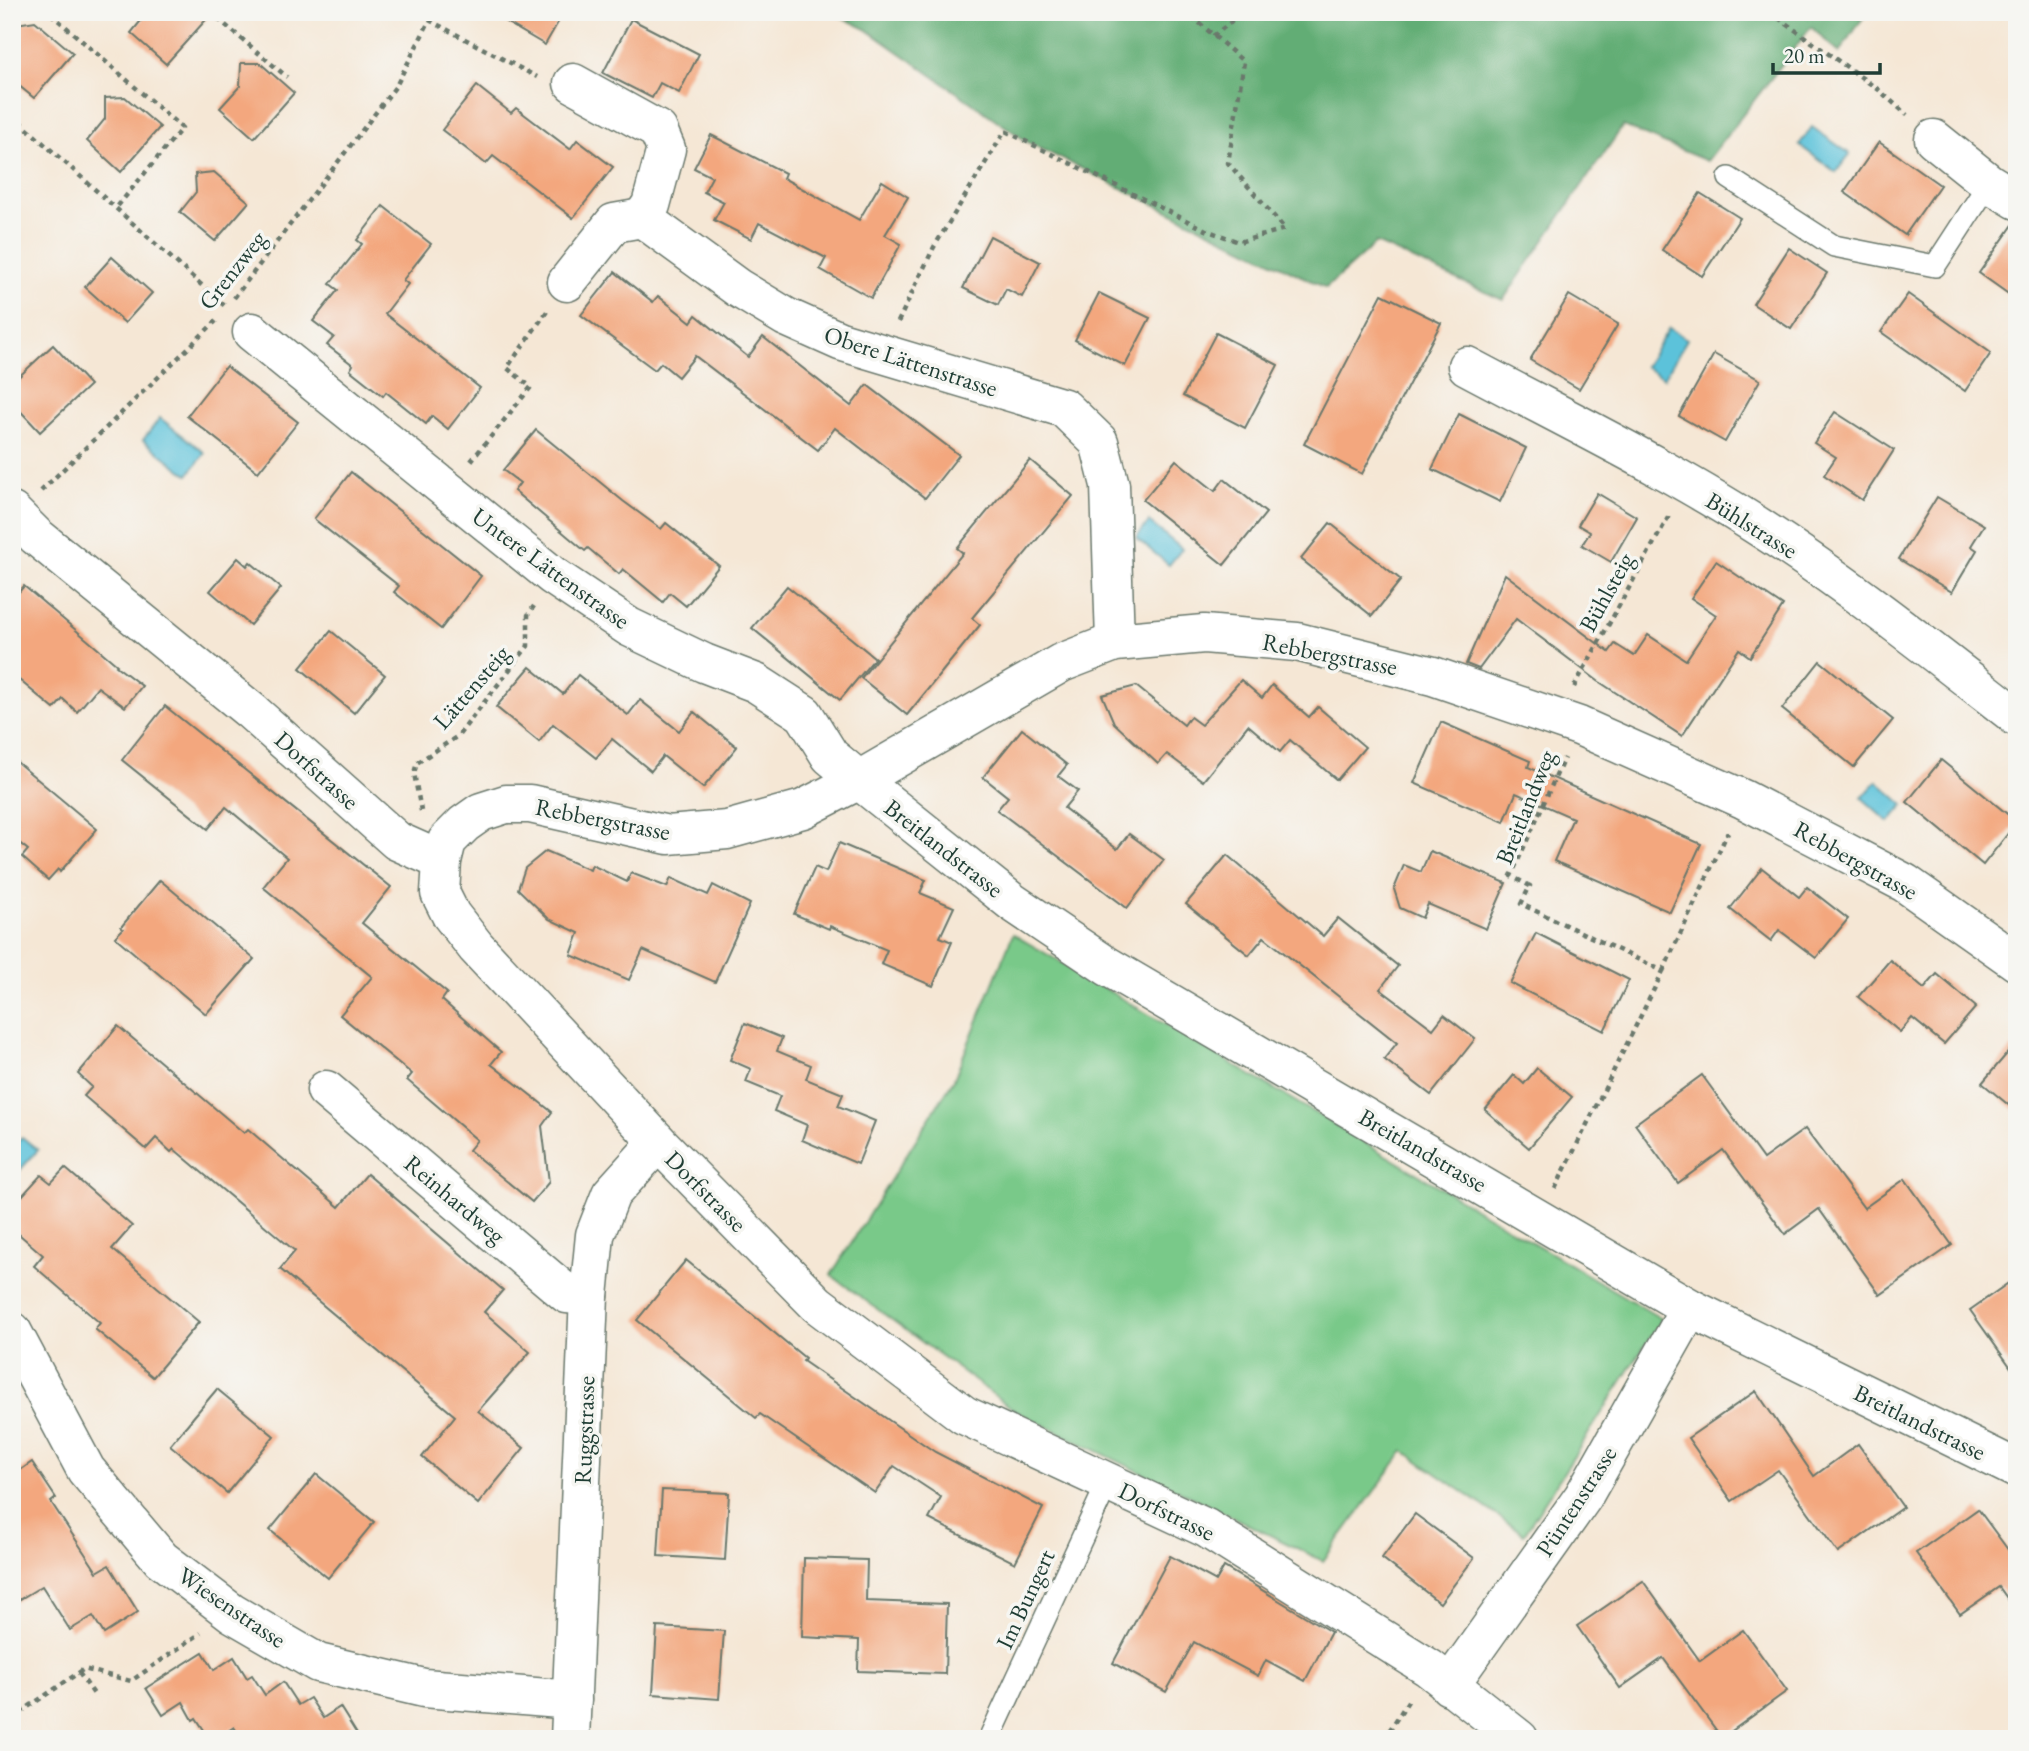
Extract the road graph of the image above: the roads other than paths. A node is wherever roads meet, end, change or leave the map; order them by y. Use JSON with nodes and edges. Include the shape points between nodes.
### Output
{"nodes":[{"id":1,"x":573,"y":83,"type":"road end"},
{"id":2,"x":1934,"y":139,"type":"dead end"},
{"id":3,"x":1729,"y":178,"type":"dead end"},
{"id":4,"x":2003,"y":192,"type":"edge"},
{"id":5,"x":642,"y":218,"type":"junction"},
{"id":6,"x":567,"y":282,"type":"road end"},
{"id":7,"x":240,"y":320,"type":"road end"},
{"id":8,"x":1466,"y":366,"type":"dead end"},
{"id":9,"x":15,"y":515,"type":"edge"},
{"id":10,"x":1115,"y":642,"type":"junction"},
{"id":11,"x":2017,"y":717,"type":"edge"},
{"id":12,"x":859,"y":780,"type":"junction"},
{"id":13,"x":444,"y":851,"type":"junction"},
{"id":14,"x":2017,"y":962,"type":"edge"},
{"id":15,"x":326,"y":1090,"type":"dead end"},
{"id":16,"x":658,"y":1142,"type":"junction"},
{"id":17,"x":589,"y":1296,"type":"junction"},
{"id":18,"x":1690,"y":1308,"type":"junction"},
{"id":19,"x":12,"y":1331,"type":"edge"},
{"id":20,"x":2017,"y":1469,"type":"edge"},
{"id":21,"x":1108,"y":1482,"type":"junction"},
{"id":22,"x":1439,"y":1677,"type":"junction"},
{"id":23,"x":572,"y":1700,"type":"junction"},
{"id":24,"x":570,"y":1739,"type":"edge"},
{"id":25,"x":989,"y":1739,"type":"edge"},
{"id":26,"x":1519,"y":1739,"type":"edge"}],
"edges":[{"from":1,"to":5,"type":"street","via":[[658,130],[666,149],[651,205]]},
{"from":2,"to":4,"type":"street"},
{"from":3,"to":4,"type":"lane","via":[[1834,246],[1935,266]]},
{"from":5,"to":6,"type":"street","via":[[614,223]]},
{"from":5,"to":10,"type":"street","name":"Obere Lättenstrasse","via":[[786,317],[841,341],[1064,408],[1099,442],[1110,485]]},
{"from":7,"to":12,"type":"street","name":"Untere Lättenstrasse","via":[[554,576],[629,626],[756,683],[804,714],[830,756]]},
{"from":8,"to":11,"type":"street","name":"Bühlstrasse","via":[[1686,483],[1771,535],[1853,590]]},
{"from":9,"to":13,"type":"street","name":"Dorfstrasse","via":[[251,711],[397,841]]},
{"from":10,"to":12,"type":"street","name":"Rebbergstrasse","via":[[1061,663]]},
{"from":10,"to":14,"type":"street","name":"Rebbergstrasse","via":[[1204,634],[1297,642],[1433,676],[1568,722],[1743,799],[1905,883]]},
{"from":12,"to":13,"type":"street","name":"Rebbergstrasse","via":[[803,809],[727,830],[668,835],[530,804],[506,804],[481,812],[464,824]]},
{"from":12,"to":18,"type":"street","name":"Breitlandstrasse","via":[[1012,902],[1107,966]]},
{"from":13,"to":16,"type":"street","name":"Dorfstrasse","via":[[440,893],[451,915]]},
{"from":15,"to":17,"type":"street","name":"Reinhardweg","via":[[567,1294]]},
{"from":16,"to":17,"type":"street","name":"Ruggstrasse","via":[[611,1194],[595,1235]]},
{"from":16,"to":21,"type":"street","name":"Dorfstrasse","via":[[817,1304],[964,1415]]},
{"from":17,"to":23,"type":"street","name":"Ruggstrasse"},
{"from":18,"to":20,"type":"street","name":"Breitlandstrasse"},
{"from":18,"to":22,"type":"street","name":"Püntenstrasse","via":[[1583,1497]]},
{"from":19,"to":23,"type":"street","name":"Wiesenstrasse","via":[[86,1470],[161,1559],[232,1613],[318,1663],[424,1688]]},
{"from":21,"to":22,"type":"street","name":"Dorfstrasse","via":[[1206,1528]]},
{"from":21,"to":25,"type":"lane","name":"Im Bungert"},
{"from":22,"to":26,"type":"street","name":"Dorfstrasse"},
{"from":23,"to":24,"type":"street","name":"Ruggstrasse"}]}
